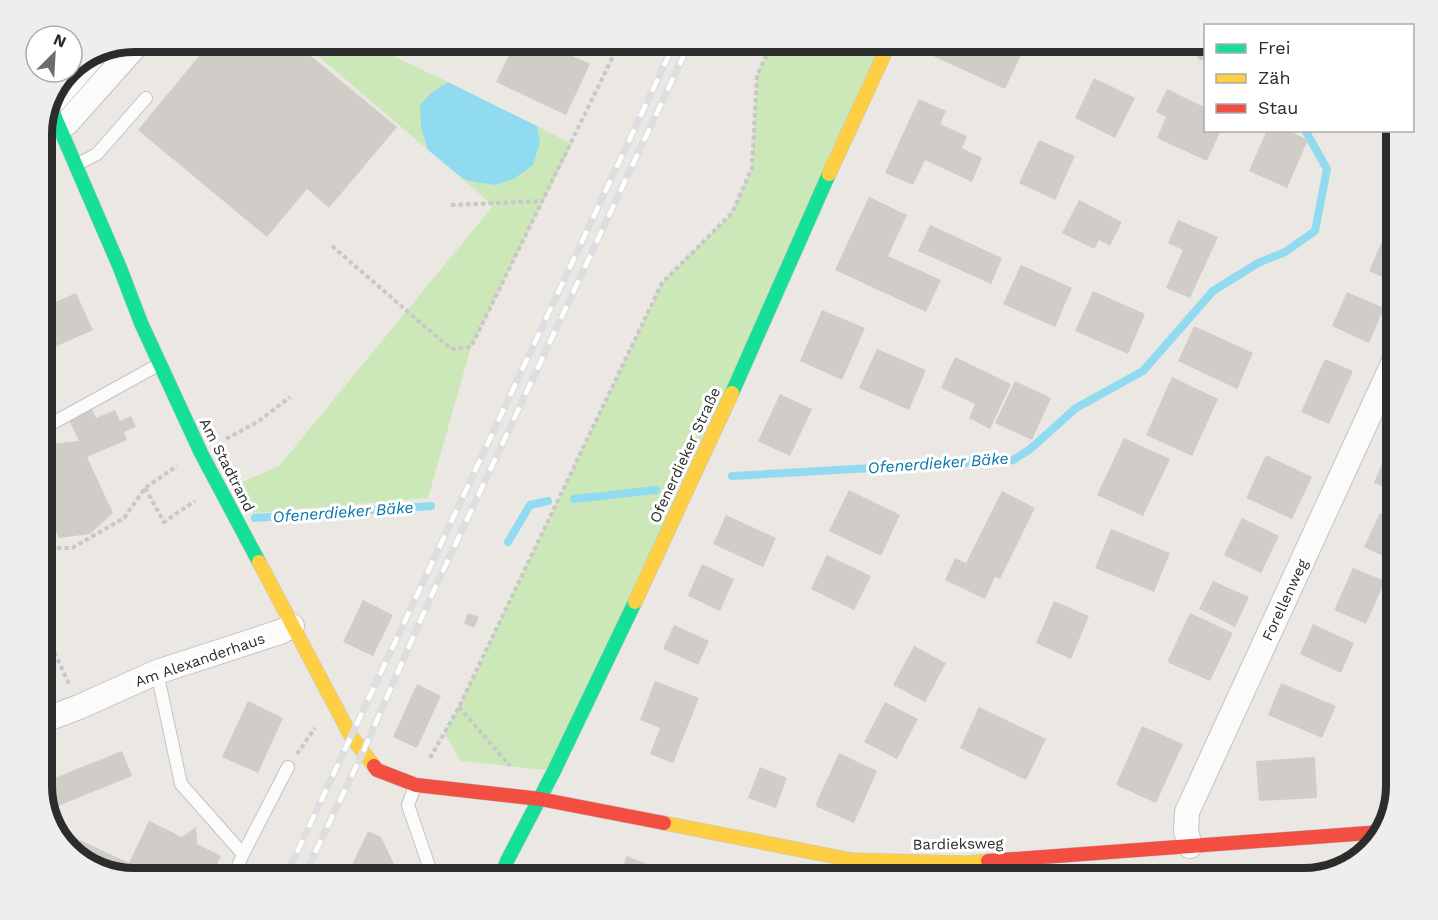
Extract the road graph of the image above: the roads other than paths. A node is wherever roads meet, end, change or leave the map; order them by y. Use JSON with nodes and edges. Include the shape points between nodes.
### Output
{"nodes":[{"id":1,"x":130,"y":52,"type":"edge"},
{"id":2,"x":885,"y":52,"type":"edge"},
{"id":3,"x":96,"y":62,"type":"edge"},
{"id":4,"x":146,"y":98,"type":"dead end"},
{"id":5,"x":55,"y":118,"type":"edge"},
{"id":6,"x":75,"y":165,"type":"junction"},
{"id":7,"x":159,"y":364,"type":"junction"},
{"id":8,"x":1386,"y":379,"type":"edge"},
{"id":9,"x":53,"y":423,"type":"edge"},
{"id":10,"x":292,"y":626,"type":"junction"},
{"id":11,"x":157,"y":672,"type":"junction"},
{"id":12,"x":53,"y":717,"type":"edge"},
{"id":13,"x":288,"y":767,"type":"road end"},
{"id":14,"x":416,"y":785,"type":"junction"},
{"id":15,"x":540,"y":800,"type":"junction"},
{"id":16,"x":1371,"y":833,"type":"edge"},
{"id":17,"x":1190,"y":846,"type":"junction"},
{"id":18,"x":243,"y":854,"type":"junction"},
{"id":19,"x":237,"y":868,"type":"edge"},
{"id":20,"x":430,"y":868,"type":"edge"},
{"id":21,"x":505,"y":868,"type":"edge"}],
"edges":[{"from":1,"to":5,"type":"street","via":[[67,123]]},
{"from":2,"to":15,"type":"street","name":"Ofenerdieker Straße","via":[[696,473]]},
{"from":3,"to":5,"type":"lane","via":[[59,104]]},
{"from":4,"to":6,"type":"lane","via":[[97,154]]},
{"from":5,"to":6,"type":"street","name":"Am Stadtrand"},
{"from":6,"to":7,"type":"street","name":"Am Stadtrand"},
{"from":7,"to":9,"type":"lane"},
{"from":7,"to":10,"type":"street","name":"Am Stadtrand"},
{"from":8,"to":17,"type":"street","name":"Forellenweg","via":[[1187,812]]},
{"from":10,"to":11,"type":"street","name":"Am Alexanderhaus"},
{"from":10,"to":14,"type":"street","name":"Am Stadtrand","via":[[351,736],[377,770]]},
{"from":11,"to":12,"type":"street","name":"Am Alexanderhaus"},
{"from":11,"to":18,"type":"lane","via":[[181,784]]},
{"from":13,"to":18,"type":"lane"},
{"from":14,"to":15,"type":"street","name":"Am Stadtrand"},
{"from":14,"to":20,"type":"lane","via":[[408,806]]},
{"from":15,"to":17,"type":"street","name":"Bardieksweg","via":[[852,860],[968,863]]},
{"from":15,"to":21,"type":"street","name":"Ofenerdieker Straße"},
{"from":16,"to":17,"type":"street","name":"Bardieksweg"},
{"from":18,"to":19,"type":"lane"}]}
